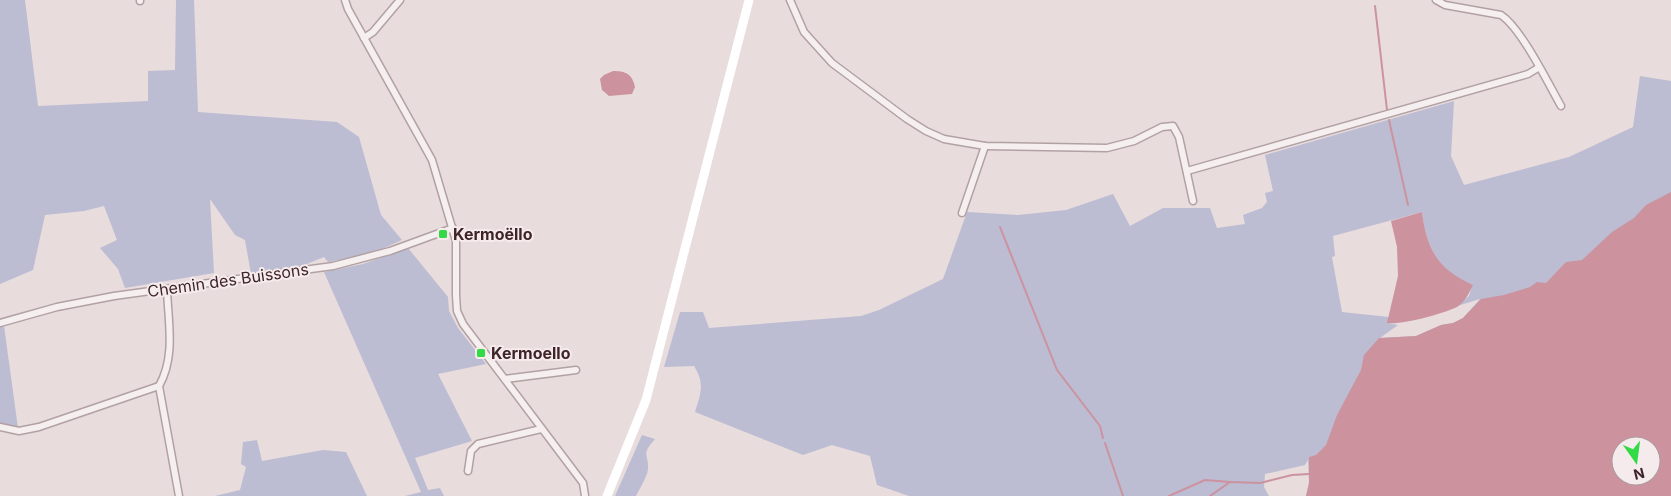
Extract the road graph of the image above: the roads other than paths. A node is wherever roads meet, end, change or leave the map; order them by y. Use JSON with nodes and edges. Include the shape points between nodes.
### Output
{"nodes":[{"id":1,"x":345,"y":0,"type":"edge"},
{"id":2,"x":400,"y":0,"type":"edge"},
{"id":3,"x":749,"y":0,"type":"edge"},
{"id":4,"x":790,"y":0,"type":"edge"},
{"id":5,"x":1436,"y":0,"type":"edge"},
{"id":6,"x":364,"y":38,"type":"junction"},
{"id":7,"x":1538,"y":68,"type":"junction"},
{"id":8,"x":1561,"y":106,"type":"dead end"},
{"id":9,"x":985,"y":146,"type":"junction"},
{"id":10,"x":1187,"y":171,"type":"junction"},
{"id":11,"x":1193,"y":201,"type":"dead end"},
{"id":12,"x":962,"y":214,"type":"dead end"},
{"id":13,"x":453,"y":228,"type":"junction"},
{"id":14,"x":167,"y":289,"type":"junction"},
{"id":15,"x":0,"y":323,"type":"edge"},
{"id":16,"x":576,"y":370,"type":"dead end"},
{"id":17,"x":505,"y":379,"type":"junction"},
{"id":18,"x":159,"y":386,"type":"junction"},
{"id":19,"x":0,"y":427,"type":"edge"},
{"id":20,"x":541,"y":428,"type":"junction"},
{"id":21,"x":468,"y":471,"type":"dead end"},
{"id":22,"x":179,"y":496,"type":"edge"},
{"id":23,"x":585,"y":496,"type":"edge"},
{"id":24,"x":607,"y":496,"type":"edge"}],
"edges":[{"from":1,"to":6,"type":"street"},
{"from":2,"to":6,"type":"street"},
{"from":3,"to":24,"type":"main road","via":[[648,392]]},
{"from":4,"to":9,"type":"street","via":[[804,32],[832,63],[926,131]]},
{"from":5,"to":7,"type":"street","via":[[1445,5],[1508,19]]},
{"from":6,"to":13,"type":"street","via":[[432,160]]},
{"from":7,"to":8,"type":"street"},
{"from":7,"to":10,"type":"street","via":[[1528,74]]},
{"from":9,"to":10,"type":"street","via":[[1107,148],[1134,141],[1162,127],[1173,126],[1180,137]]},
{"from":9,"to":12,"type":"street"},
{"from":10,"to":11,"type":"street"},
{"from":13,"to":14,"type":"street","name":"Chemin des Buissons","via":[[366,259]]},
{"from":13,"to":17,"type":"street","via":[[458,263],[457,311],[463,324]]},
{"from":14,"to":15,"type":"street","name":"Chemin des Buissons","via":[[67,305]]},
{"from":14,"to":18,"type":"street","via":[[170,357]]},
{"from":16,"to":17,"type":"street"},
{"from":17,"to":20,"type":"street"},
{"from":18,"to":19,"type":"street","via":[[39,427],[19,431]]},
{"from":18,"to":22,"type":"street"},
{"from":20,"to":21,"type":"street","via":[[478,444],[471,451]]},
{"from":20,"to":23,"type":"street","via":[[582,483]]}]}
